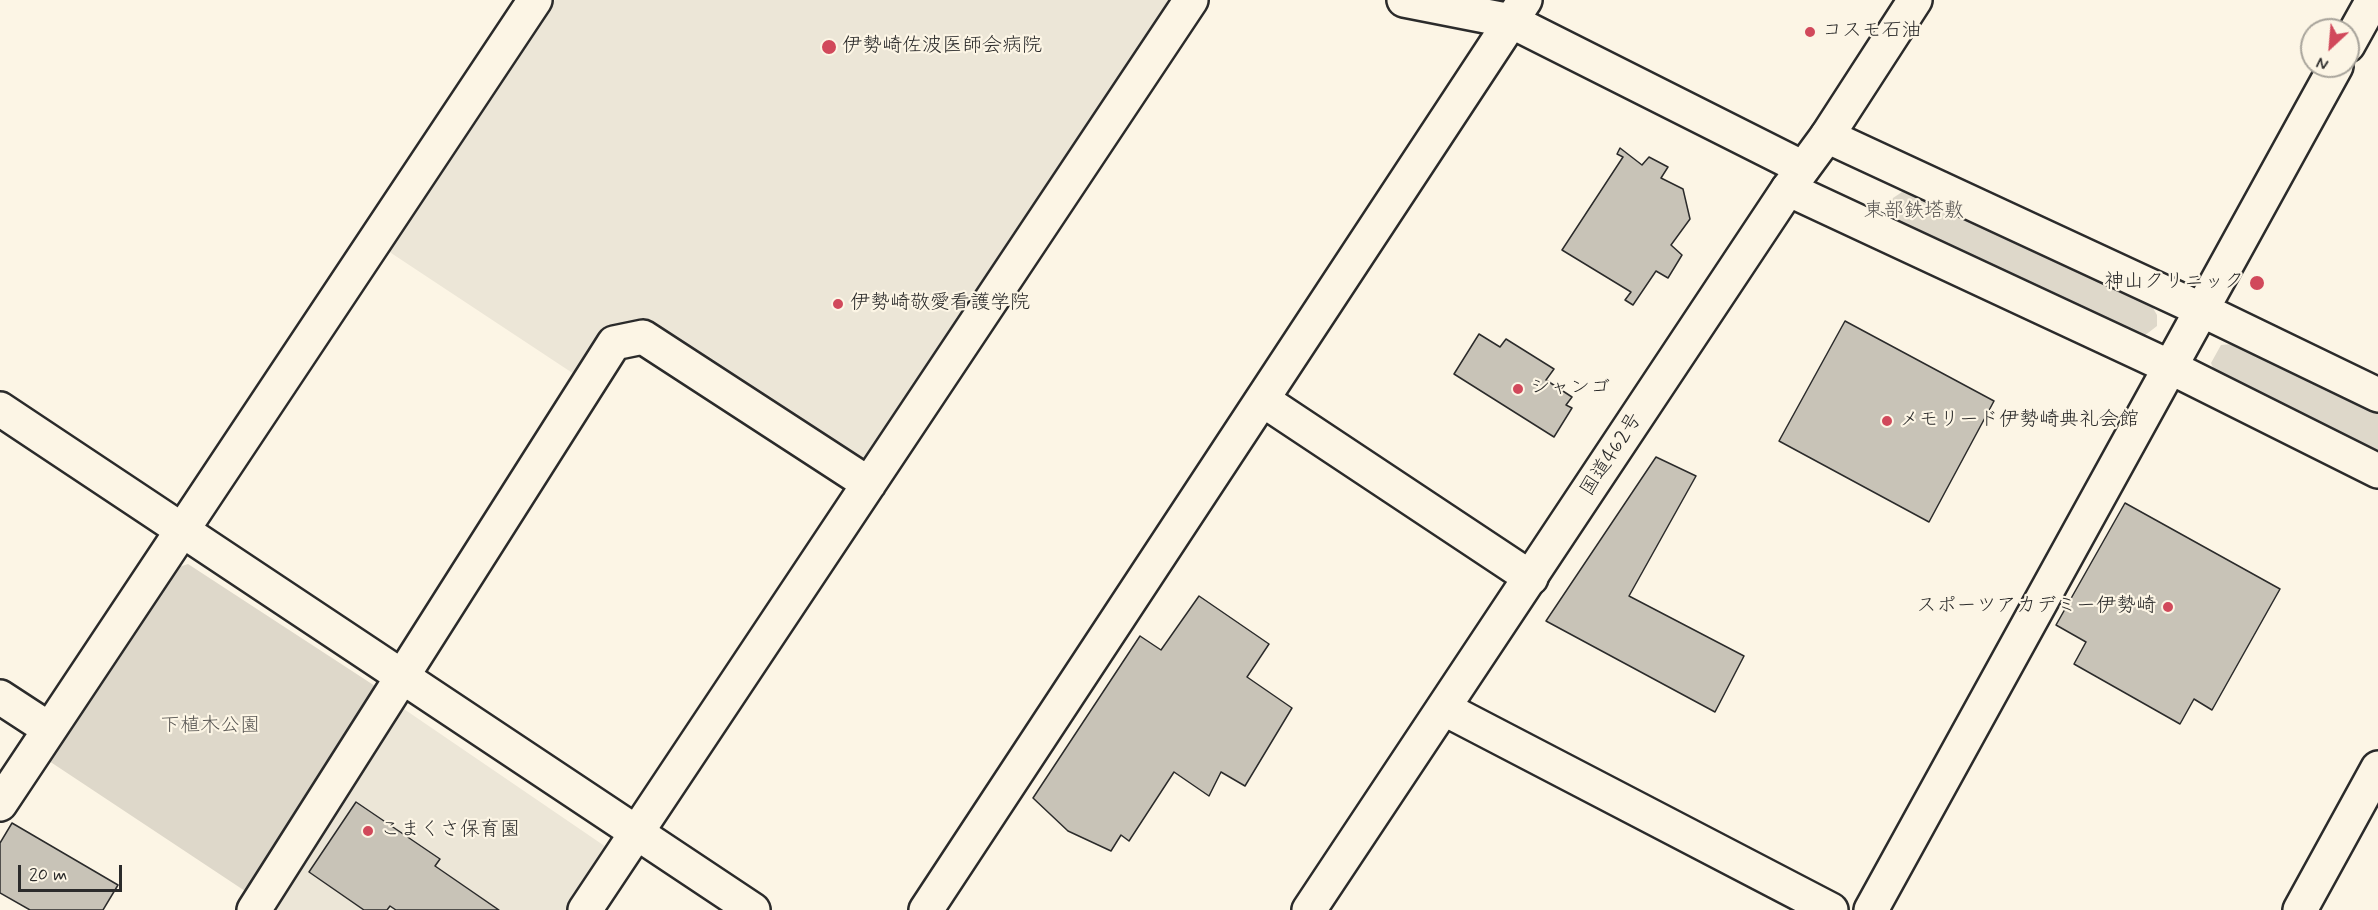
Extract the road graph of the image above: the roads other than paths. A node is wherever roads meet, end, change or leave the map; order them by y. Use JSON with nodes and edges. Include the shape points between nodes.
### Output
{"nodes":[{"id":1,"x":535,"y":0,"type":"edge"},
{"id":2,"x":1191,"y":0,"type":"edge"},
{"id":3,"x":1404,"y":0,"type":"edge"},
{"id":4,"x":1914,"y":0,"type":"edge"},
{"id":5,"x":2373,"y":0,"type":"edge"},
{"id":6,"x":1518,"y":10,"type":"edge"},
{"id":7,"x":2360,"y":23,"type":"edge"},
{"id":8,"x":2330,"y":78,"type":"edge"},
{"id":9,"x":1827,"y":136,"type":"junction"},
{"id":10,"x":1796,"y":178,"type":"junction"},
{"id":11,"x":2202,"y":310,"type":"junction"},
{"id":12,"x":2170,"y":368,"type":"junction"},
{"id":13,"x":2378,"y":395,"type":"edge"},
{"id":14,"x":1263,"y":400,"type":"junction"},
{"id":15,"x":0,"y":409,"type":"edge"},
{"id":16,"x":2378,"y":471,"type":"edge"},
{"id":17,"x":869,"y":484,"type":"junction"},
{"id":18,"x":181,"y":531,"type":"junction"},
{"id":19,"x":1531,"y":578,"type":"junction"},
{"id":20,"x":403,"y":677,"type":"junction"},
{"id":21,"x":0,"y":697,"type":"edge"},
{"id":22,"x":1445,"y":709,"type":"junction"},
{"id":23,"x":49,"y":729,"type":"junction"},
{"id":24,"x":2378,"y":768,"type":"edge"},
{"id":25,"x":0,"y":804,"type":"edge"},
{"id":26,"x":636,"y":833,"type":"junction"},
{"id":27,"x":254,"y":910,"type":"edge"},
{"id":28,"x":585,"y":910,"type":"edge"},
{"id":29,"x":753,"y":910,"type":"edge"},
{"id":30,"x":926,"y":910,"type":"edge"},
{"id":31,"x":1309,"y":910,"type":"edge"},
{"id":32,"x":1831,"y":910,"type":"edge"},
{"id":33,"x":1871,"y":910,"type":"edge"},
{"id":34,"x":2300,"y":910,"type":"edge"}],
"edges":[{"from":1,"to":18,"type":"main road"},
{"from":2,"to":17,"type":"main road"},
{"from":3,"to":6,"type":"main road"},
{"from":4,"to":9,"type":"main road","name":"国道462号"},
{"from":5,"to":7,"type":"main road"},
{"from":6,"to":10,"type":"main road"},
{"from":6,"to":14,"type":"main road"},
{"from":8,"to":11,"type":"main road"},
{"from":9,"to":10,"type":"main road","name":"国道462号"},
{"from":9,"to":11,"type":"main road"},
{"from":10,"to":12,"type":"main road"},
{"from":10,"to":19,"type":"main road","name":"国道462号"},
{"from":11,"to":12,"type":"main road"},
{"from":11,"to":13,"type":"main road"},
{"from":12,"to":16,"type":"main road"},
{"from":12,"to":33,"type":"main road"},
{"from":14,"to":19,"type":"main road"},
{"from":14,"to":30,"type":"main road"},
{"from":15,"to":18,"type":"main road"},
{"from":17,"to":20,"type":"main road","via":[[643,337],[614,344]]},
{"from":17,"to":26,"type":"main road"},
{"from":18,"to":20,"type":"main road"},
{"from":18,"to":23,"type":"main road"},
{"from":19,"to":22,"type":"main road","name":"国道462号"},
{"from":20,"to":26,"type":"main road"},
{"from":20,"to":27,"type":"main road"},
{"from":21,"to":23,"type":"main road"},
{"from":22,"to":31,"type":"main road","name":"国道462号"},
{"from":22,"to":32,"type":"main road"},
{"from":23,"to":25,"type":"main road"},
{"from":24,"to":34,"type":"main road"},
{"from":26,"to":28,"type":"main road"},
{"from":26,"to":29,"type":"main road"}]}
